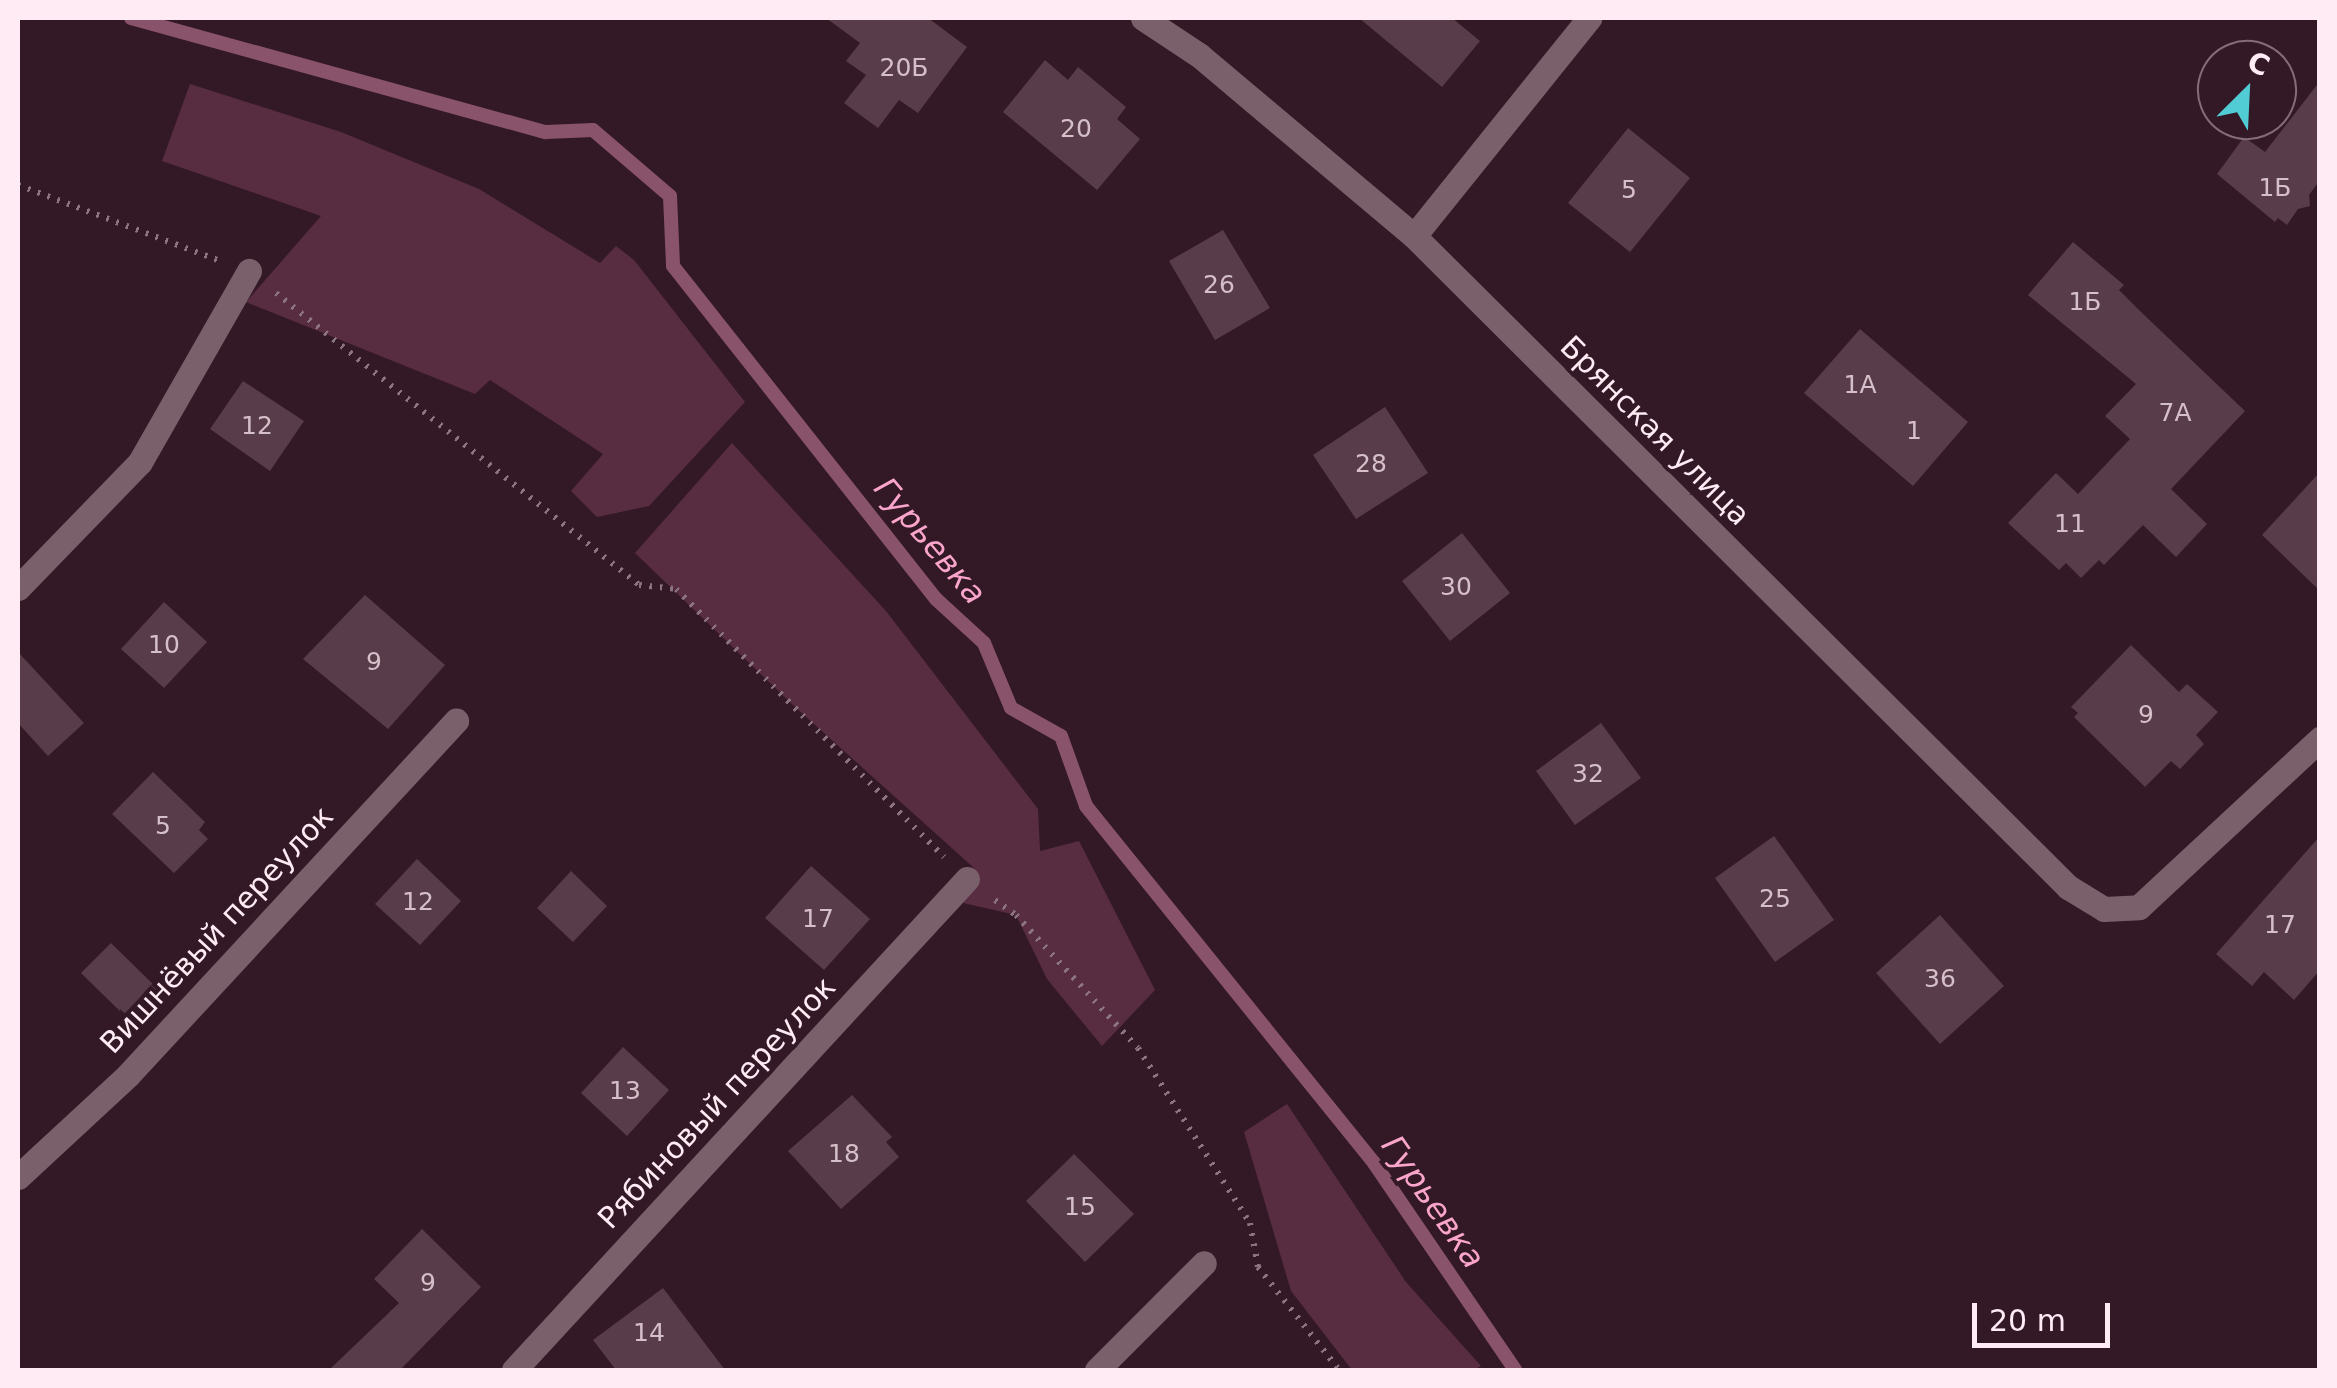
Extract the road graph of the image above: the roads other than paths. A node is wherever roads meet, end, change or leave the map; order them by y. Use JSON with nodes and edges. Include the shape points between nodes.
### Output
{"nodes":[{"id":1,"x":1144,"y":18,"type":"edge"},
{"id":2,"x":1589,"y":18,"type":"edge"},
{"id":3,"x":1414,"y":236,"type":"junction"},
{"id":4,"x":249,"y":271,"type":"road end"},
{"id":5,"x":18,"y":588,"type":"edge"},
{"id":6,"x":456,"y":720,"type":"dead end"},
{"id":7,"x":2320,"y":739,"type":"edge"},
{"id":8,"x":967,"y":880,"type":"road end"},
{"id":9,"x":18,"y":1177,"type":"edge"},
{"id":10,"x":1204,"y":1263,"type":"dead end"},
{"id":11,"x":514,"y":1370,"type":"edge"},
{"id":12,"x":1097,"y":1370,"type":"edge"}],
"edges":[{"from":1,"to":3,"type":"street","name":"Брянская улица","via":[[1199,55]]},
{"from":2,"to":3,"type":"street"},
{"from":3,"to":7,"type":"street","name":"Брянская улица","via":[[2068,887],[2104,909],[2140,907]]},
{"from":4,"to":5,"type":"street","via":[[140,462]]},
{"from":6,"to":9,"type":"street","name":"Вишнёвый переулок","via":[[128,1075]]},
{"from":8,"to":11,"type":"street","name":"Рябиновый переулок"},
{"from":10,"to":12,"type":"street"}]}
